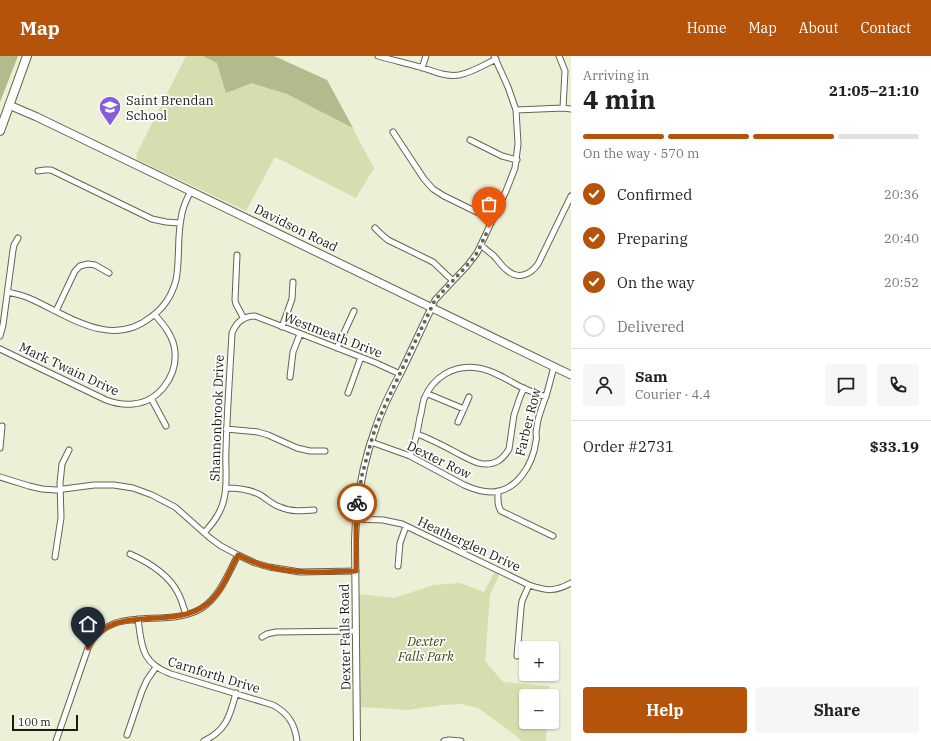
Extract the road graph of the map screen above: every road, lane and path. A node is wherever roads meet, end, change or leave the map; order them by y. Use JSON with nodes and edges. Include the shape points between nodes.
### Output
{"nodes":[{"id":1,"x":27,"y":56,"type":"edge"},
{"id":2,"x":378,"y":56,"type":"edge"},
{"id":3,"x":426,"y":56,"type":"edge"},
{"id":4,"x":558,"y":56,"type":"edge"},
{"id":5,"x":495,"y":58,"type":"edge"},
{"id":6,"x":422,"y":68,"type":"junction"},
{"id":7,"x":10,"y":105,"type":"junction"},
{"id":8,"x":563,"y":108,"type":"junction"},
{"id":9,"x":571,"y":109,"type":"edge"},
{"id":10,"x":516,"y":110,"type":"junction"},
{"id":11,"x":0,"y":131,"type":"edge"},
{"id":12,"x":393,"y":132,"type":"dead end"},
{"id":13,"x":470,"y":140,"type":"dead end"},
{"id":14,"x":516,"y":160,"type":"junction"},
{"id":15,"x":38,"y":171,"type":"dead end"},
{"id":16,"x":191,"y":191,"type":"junction"},
{"id":17,"x":571,"y":196,"type":"edge"},
{"id":18,"x":493,"y":220,"type":"junction"},
{"id":19,"x":180,"y":223,"type":"junction"},
{"id":20,"x":375,"y":228,"type":"dead end"},
{"id":21,"x":18,"y":238,"type":"dead end"},
{"id":22,"x":481,"y":245,"type":"junction"},
{"id":23,"x":237,"y":255,"type":"dead end"},
{"id":24,"x":109,"y":273,"type":"dead end"},
{"id":25,"x":453,"y":281,"type":"junction"},
{"id":26,"x":293,"y":282,"type":"dead end"},
{"id":27,"x":8,"y":292,"type":"junction"},
{"id":28,"x":432,"y":307,"type":"junction"},
{"id":29,"x":56,"y":311,"type":"junction"},
{"id":30,"x":354,"y":311,"type":"dead end"},
{"id":31,"x":155,"y":315,"type":"junction"},
{"id":32,"x":244,"y":318,"type":"junction"},
{"id":33,"x":282,"y":327,"type":"junction"},
{"id":34,"x":300,"y":334,"type":"junction"},
{"id":35,"x":0,"y":336,"type":"edge"},
{"id":36,"x":337,"y":348,"type":"junction"},
{"id":37,"x":0,"y":349,"type":"edge"},
{"id":38,"x":361,"y":357,"type":"junction"},
{"id":39,"x":554,"y":367,"type":"junction"},
{"id":40,"x":400,"y":374,"type":"junction"},
{"id":41,"x":571,"y":375,"type":"edge"},
{"id":42,"x":290,"y":377,"type":"dead end"},
{"id":43,"x":524,"y":388,"type":"junction"},
{"id":44,"x":348,"y":393,"type":"dead end"},
{"id":45,"x":428,"y":394,"type":"junction"},
{"id":46,"x":469,"y":397,"type":"dead end"},
{"id":47,"x":546,"y":397,"type":"junction"},
{"id":48,"x":151,"y":398,"type":"junction"},
{"id":49,"x":464,"y":409,"type":"junction"},
{"id":50,"x":458,"y":422,"type":"dead end"},
{"id":51,"x":2,"y":426,"type":"dead end"},
{"id":52,"x":166,"y":426,"type":"dead end"},
{"id":53,"x":226,"y":429,"type":"junction"},
{"id":54,"x":417,"y":434,"type":"junction"},
{"id":55,"x":371,"y":442,"type":"junction"},
{"id":56,"x":0,"y":448,"type":"edge"},
{"id":57,"x":69,"y":450,"type":"dead end"},
{"id":58,"x":325,"y":451,"type":"dead end"},
{"id":59,"x":410,"y":456,"type":"junction"},
{"id":60,"x":0,"y":477,"type":"edge"},
{"id":61,"x":226,"y":488,"type":"junction"},
{"id":62,"x":60,"y":490,"type":"junction"},
{"id":63,"x":498,"y":491,"type":"junction"},
{"id":64,"x":314,"y":510,"type":"dead end"},
{"id":65,"x":356,"y":519,"type":"junction"},
{"id":66,"x":406,"y":526,"type":"junction"},
{"id":67,"x":204,"y":533,"type":"junction"},
{"id":68,"x":553,"y":536,"type":"dead end"},
{"id":69,"x":130,"y":554,"type":"dead end"},
{"id":70,"x":238,"y":555,"type":"junction"},
{"id":71,"x":55,"y":557,"type":"dead end"},
{"id":72,"x":398,"y":566,"type":"dead end"},
{"id":73,"x":356,"y":571,"type":"junction"},
{"id":74,"x":571,"y":583,"type":"edge"},
{"id":75,"x":529,"y":585,"type":"junction"},
{"id":76,"x":186,"y":614,"type":"junction"},
{"id":77,"x":138,"y":619,"type":"junction"},
{"id":78,"x":356,"y":631,"type":"junction"},
{"id":79,"x":262,"y":637,"type":"dead end"},
{"id":80,"x":517,"y":656,"type":"dead end"},
{"id":81,"x":156,"y":667,"type":"junction"},
{"id":82,"x":236,"y":693,"type":"junction"},
{"id":83,"x":127,"y":735,"type":"dead end"},
{"id":84,"x":56,"y":741,"type":"edge"},
{"id":85,"x":204,"y":741,"type":"edge"},
{"id":86,"x":297,"y":741,"type":"edge"},
{"id":87,"x":357,"y":741,"type":"edge"},
{"id":88,"x":444,"y":741,"type":"edge"},
{"id":89,"x":461,"y":741,"type":"edge"}],
"edges":[{"from":1,"to":7,"type":"main road"},
{"from":2,"to":6,"type":"street"},
{"from":3,"to":6,"type":"street"},
{"from":4,"to":8,"type":"street","via":[[565,70]]},
{"from":5,"to":6,"type":"street","via":[[459,75],[445,75]]},
{"from":5,"to":10,"type":"street"},
{"from":7,"to":11,"type":"main road"},
{"from":7,"to":16,"type":"main road","name":"Davidson Road"},
{"from":8,"to":9,"type":"street"},
{"from":8,"to":10,"type":"street"},
{"from":10,"to":14,"type":"street"},
{"from":12,"to":18,"type":"street","via":[[433,189]]},
{"from":13,"to":14,"type":"street"},
{"from":14,"to":18,"type":"street","via":[[511,179]]},
{"from":15,"to":19,"type":"street","via":[[51,170],[152,219]]},
{"from":16,"to":19,"type":"street","via":[[184,205]]},
{"from":16,"to":28,"type":"main road","name":"Davidson Road"},
{"from":17,"to":22,"type":"street","via":[[538,264],[530,273],[511,273]]},
{"from":18,"to":22,"type":"street"},
{"from":19,"to":31,"type":"street","via":[[174,288]]},
{"from":20,"to":25,"type":"street","via":[[388,240],[432,262]]},
{"from":21,"to":27,"type":"street","via":[[13,250]]},
{"from":22,"to":25,"type":"street","via":[[472,260]]},
{"from":23,"to":32,"type":"street","via":[[235,300]]},
{"from":24,"to":29,"type":"street","via":[[95,265],[80,266],[75,271]]},
{"from":25,"to":28,"type":"street","via":[[435,300]]},
{"from":26,"to":33,"type":"street","via":[[292,299]]},
{"from":27,"to":29,"type":"street","via":[[29,298]]},
{"from":27,"to":35,"type":"street"},
{"from":28,"to":39,"type":"main road","name":"Davidson Road"},
{"from":28,"to":40,"type":"street","name":"Dexter Falls Road"},
{"from":29,"to":31,"type":"street","via":[[84,324],[108,331],[127,330]]},
{"from":30,"to":36,"type":"street"},
{"from":31,"to":48,"type":"street","name":"Mark Twain Drive","via":[[171,338],[175,359],[166,384]]},
{"from":32,"to":33,"type":"street","name":"Westmeath Drive","via":[[250,316]]},
{"from":32,"to":53,"type":"street","name":"Shannonbrook Drive","via":[[232,333]]},
{"from":33,"to":34,"type":"street","name":"Westmeath Drive"},
{"from":34,"to":36,"type":"street","name":"Westmeath Drive"},
{"from":34,"to":42,"type":"street","via":[[293,352]]},
{"from":36,"to":38,"type":"street","name":"Westmeath Drive"},
{"from":37,"to":48,"type":"street","name":"Mark Twain Drive","via":[[110,402],[134,404]]},
{"from":38,"to":40,"type":"street","name":"Westmeath Drive"},
{"from":38,"to":44,"type":"street"},
{"from":39,"to":41,"type":"main road","name":"Davidson Road"},
{"from":39,"to":47,"type":"street","name":"Farber Row"},
{"from":40,"to":55,"type":"street","name":"Dexter Falls Road"},
{"from":43,"to":45,"type":"street","via":[[487,370],[466,366],[440,377]]},
{"from":43,"to":47,"type":"street"},
{"from":43,"to":54,"type":"street","via":[[514,415],[509,449],[507,454],[495,462],[481,464],[469,460]]},
{"from":45,"to":49,"type":"street"},
{"from":45,"to":54,"type":"street","via":[[424,400]]},
{"from":46,"to":49,"type":"street"},
{"from":47,"to":63,"type":"street","name":"Farber Row","via":[[539,418],[532,457],[522,478]]},
{"from":48,"to":52,"type":"street"},
{"from":49,"to":50,"type":"street"},
{"from":51,"to":56,"type":"street"},
{"from":53,"to":58,"type":"street","via":[[258,432],[297,448]]},
{"from":53,"to":61,"type":"street","name":"Shannonbrook Drive"},
{"from":54,"to":59,"type":"street"},
{"from":55,"to":59,"type":"street","name":"Dexter Row"},
{"from":55,"to":65,"type":"street","name":"Dexter Falls Road","via":[[360,482]]},
{"from":57,"to":62,"type":"street","via":[[62,464]]},
{"from":59,"to":63,"type":"street","name":"Dexter Row","via":[[469,487],[482,491]]},
{"from":60,"to":62,"type":"street","via":[[42,489]]},
{"from":61,"to":64,"type":"street","via":[[253,492],[276,506],[287,509]]},
{"from":61,"to":67,"type":"street","name":"Shannonbrook Drive","via":[[219,513]]},
{"from":62,"to":67,"type":"street","via":[[94,485],[133,488],[175,507]]},
{"from":62,"to":71,"type":"street","via":[[61,518]]},
{"from":63,"to":68,"type":"street","via":[[501,511]]},
{"from":65,"to":66,"type":"street","name":"Heatherglen Drive","via":[[383,520]]},
{"from":65,"to":73,"type":"street","name":"Dexter Falls Road"},
{"from":66,"to":72,"type":"street","via":[[400,543]]},
{"from":66,"to":75,"type":"street","name":"Heatherglen Drive"},
{"from":67,"to":70,"type":"street"},
{"from":69,"to":76,"type":"street","via":[[142,559],[170,581],[180,595]]},
{"from":70,"to":73,"type":"street","via":[[269,567],[292,571]]},
{"from":70,"to":76,"type":"street","via":[[222,587],[212,600],[201,609]]},
{"from":73,"to":78,"type":"street","name":"Dexter Falls Road"},
{"from":74,"to":75,"type":"street","name":"Heatherglen Drive","via":[[551,590]]},
{"from":75,"to":80,"type":"street","via":[[520,608]]},
{"from":76,"to":77,"type":"street"},
{"from":77,"to":81,"type":"street","name":"Carnforth Drive","via":[[143,650],[148,660]]},
{"from":77,"to":84,"type":"street","via":[[110,625],[92,640]]},
{"from":78,"to":79,"type":"street","via":[[276,632]]},
{"from":78,"to":87,"type":"street","name":"Dexter Falls Road"},
{"from":81,"to":82,"type":"street","name":"Carnforth Drive","via":[[171,674]]},
{"from":81,"to":83,"type":"street","via":[[142,691]]},
{"from":82,"to":85,"type":"street","via":[[229,718],[223,728]]},
{"from":82,"to":86,"type":"street","name":"Carnforth Drive","via":[[269,703],[284,711],[294,725]]},
{"from":88,"to":89,"type":"street"}]}
